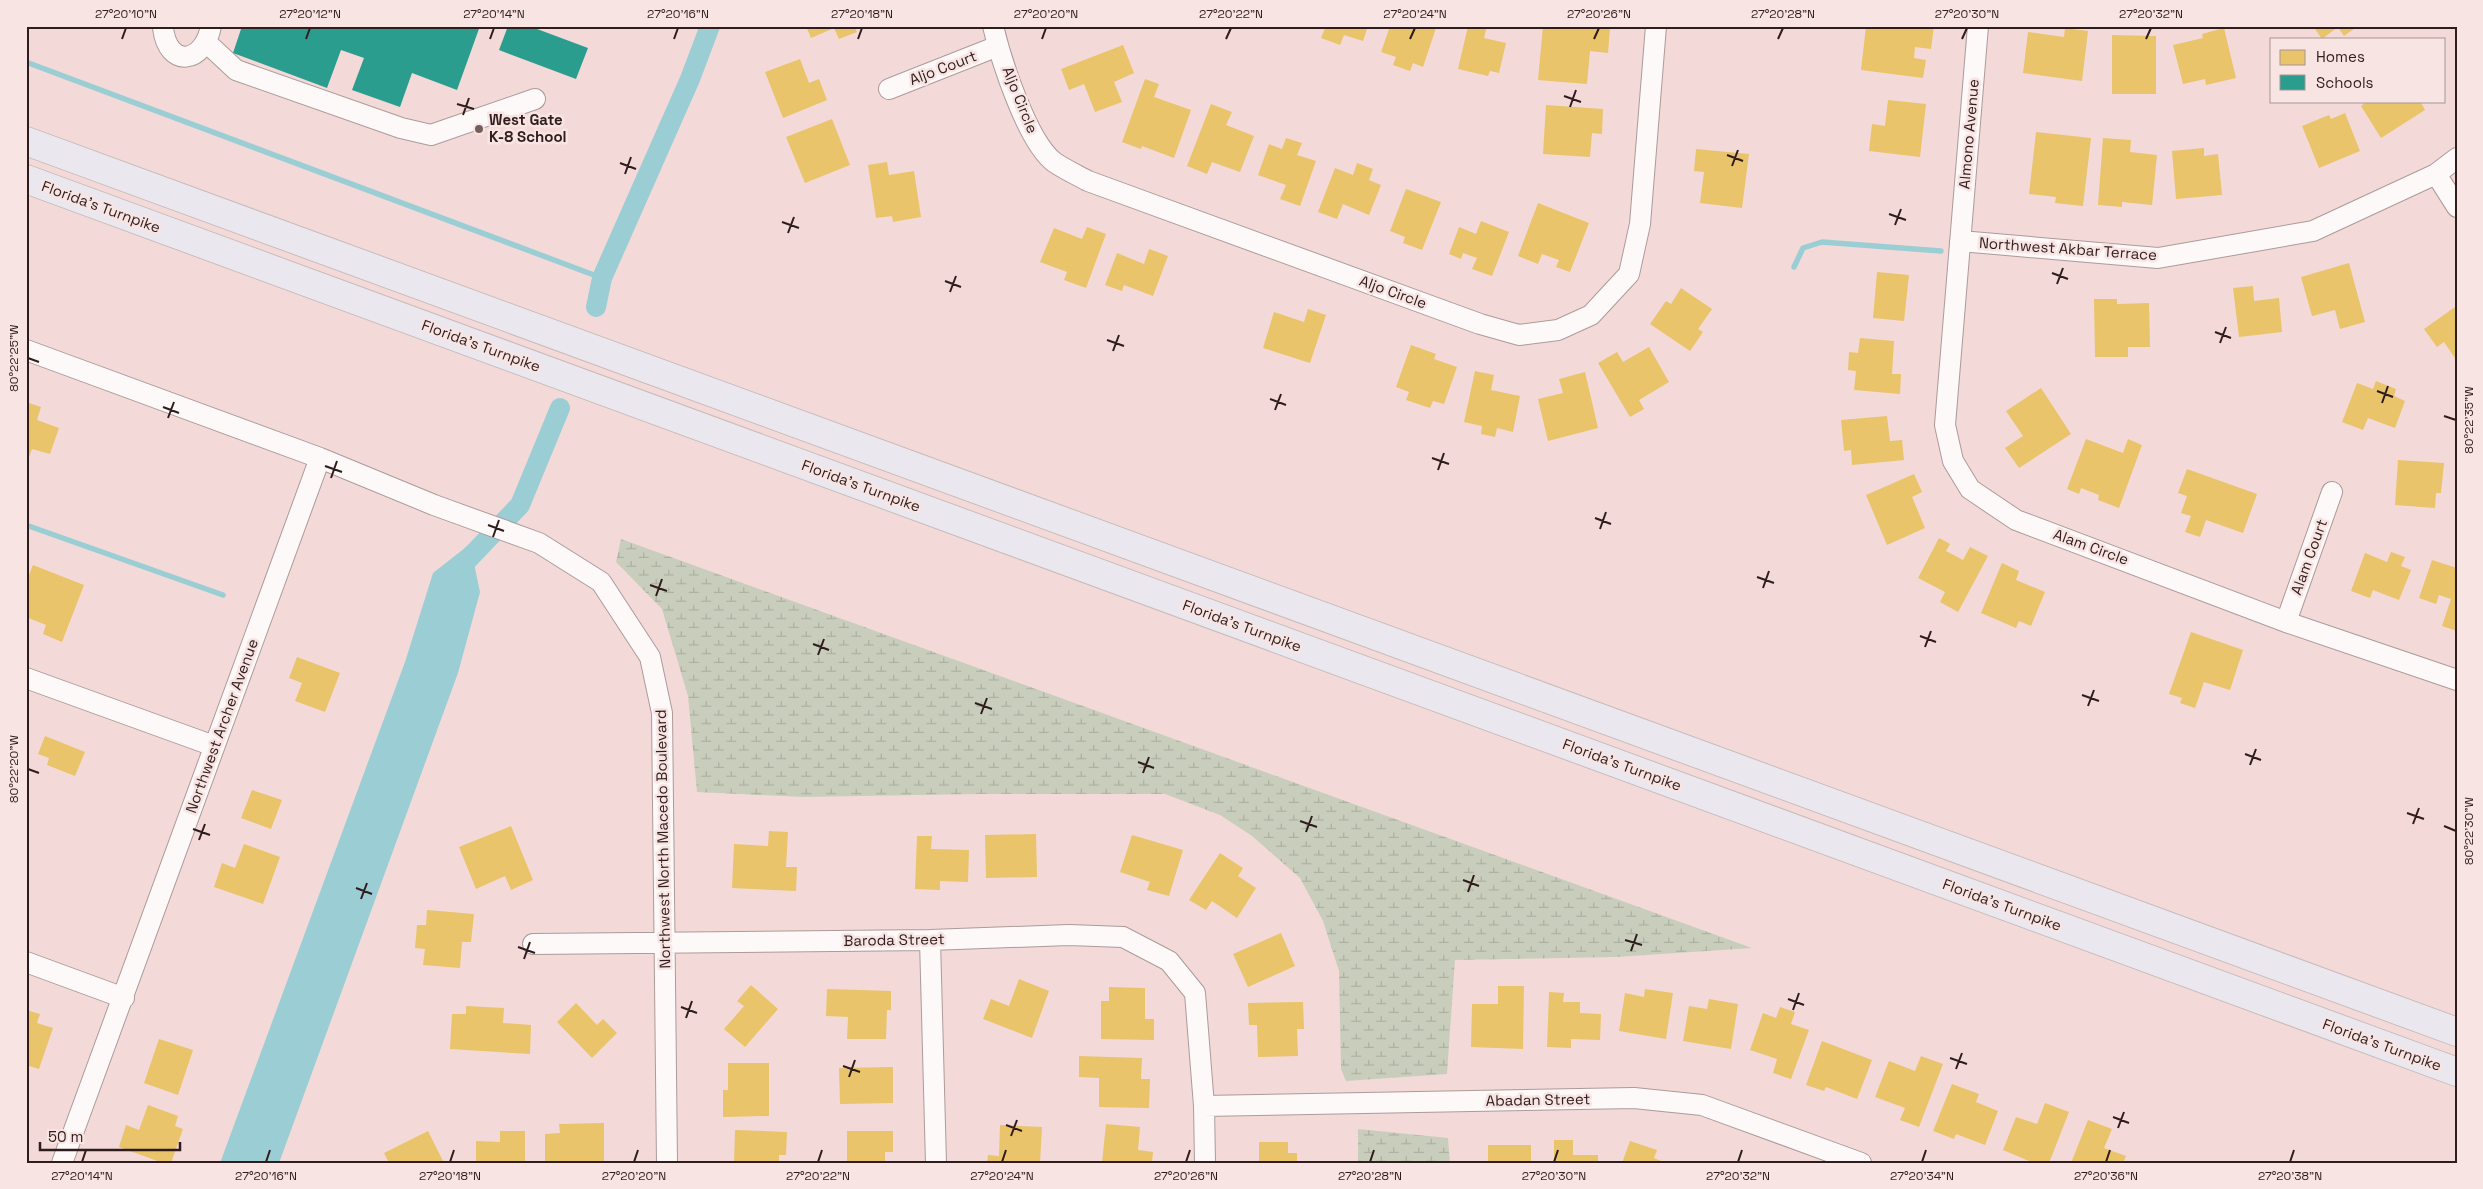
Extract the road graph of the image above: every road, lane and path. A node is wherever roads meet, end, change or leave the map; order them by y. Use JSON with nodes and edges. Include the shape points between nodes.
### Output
{"nodes":[{"id":1,"x":993,"y":26,"type":"edge"},
{"id":2,"x":1656,"y":26,"type":"edge"},
{"id":3,"x":1978,"y":26,"type":"edge"},
{"id":4,"x":160,"y":27,"type":"edge"},
{"id":5,"x":209,"y":34,"type":"edge"},
{"id":6,"x":998,"y":46,"type":"junction"},
{"id":7,"x":889,"y":89,"type":"dead end"},
{"id":8,"x":535,"y":99,"type":"dead end"},
{"id":9,"x":26,"y":142,"type":"edge"},
{"id":10,"x":2457,"y":158,"type":"edge"},
{"id":11,"x":2436,"y":174,"type":"junction"},
{"id":12,"x":26,"y":179,"type":"edge"},
{"id":13,"x":2457,"y":207,"type":"edge"},
{"id":14,"x":1960,"y":241,"type":"junction"},
{"id":15,"x":26,"y":350,"type":"edge"},
{"id":16,"x":320,"y":458,"type":"junction"},
{"id":17,"x":2332,"y":492,"type":"dead end"},
{"id":18,"x":2286,"y":622,"type":"junction"},
{"id":19,"x":26,"y":678,"type":"edge"},
{"id":20,"x":2457,"y":680,"type":"edge"},
{"id":21,"x":214,"y":746,"type":"junction"},
{"id":22,"x":930,"y":940,"type":"junction"},
{"id":23,"x":665,"y":942,"type":"junction"},
{"id":24,"x":533,"y":944,"type":"dead end"},
{"id":25,"x":26,"y":962,"type":"edge"},
{"id":26,"x":124,"y":998,"type":"junction"},
{"id":27,"x":2457,"y":1032,"type":"edge"},
{"id":28,"x":2457,"y":1072,"type":"edge"},
{"id":29,"x":1204,"y":1106,"type":"junction"},
{"id":30,"x":1827,"y":1157,"type":"edge"},
{"id":31,"x":62,"y":1163,"type":"edge"},
{"id":32,"x":667,"y":1163,"type":"edge"},
{"id":33,"x":936,"y":1163,"type":"edge"},
{"id":34,"x":1205,"y":1163,"type":"edge"},
{"id":35,"x":1861,"y":1163,"type":"edge"}],
"edges":[{"from":1,"to":6,"type":"street","name":"Aljo Circle"},
{"from":2,"to":6,"type":"street","name":"Aljo Circle","via":[[1640,224],[1629,274],[1591,315],[1558,330],[1519,335],[1480,324],[1088,181],[1053,161],[1032,135]]},
{"from":3,"to":14,"type":"street","name":"Almono Avenue"},
{"from":4,"to":5,"type":"street","via":[[164,42],[177,55],[185,57],[196,54]]},
{"from":5,"to":8,"type":"street","via":[[236,70],[401,128],[431,135]]},
{"from":6,"to":7,"type":"street","name":"Aljo Court"},
{"from":9,"to":27,"type":"highway"},
{"from":10,"to":11,"type":"street","name":"Northwest Akbar Terrace"},
{"from":11,"to":13,"type":"street"},
{"from":11,"to":14,"type":"street","name":"Northwest Akbar Terrace","via":[[2312,232],[2158,258]]},
{"from":12,"to":28,"type":"highway","name":"Florida's Turnpike"},
{"from":14,"to":18,"type":"street","name":"Alam Circle","via":[[1944,425],[1953,461],[1970,489],[2016,520]]},
{"from":15,"to":16,"type":"street","name":"Northwest North Macedo Boulevard"},
{"from":16,"to":21,"type":"street","name":"Northwest Archer Avenue"},
{"from":16,"to":23,"type":"street","name":"Northwest North Macedo Boulevard","via":[[434,505],[539,543],[601,582],[650,658],[662,713]]},
{"from":17,"to":18,"type":"street","name":"Alam Court"},
{"from":18,"to":20,"type":"street","name":"Alam Circle"},
{"from":19,"to":21,"type":"street"},
{"from":21,"to":26,"type":"street","name":"Northwest Archer Avenue"},
{"from":22,"to":23,"type":"street","name":"Baroda Street"},
{"from":22,"to":29,"type":"street","name":"Baroda Street","via":[[1069,935],[1123,937],[1169,962],[1195,993]]},
{"from":22,"to":33,"type":"street"},
{"from":23,"to":24,"type":"street","name":"Baroda Street"},
{"from":23,"to":32,"type":"street","name":"Northwest North Macedo Boulevard"},
{"from":25,"to":26,"type":"street"},
{"from":26,"to":31,"type":"street","name":"Northwest Archer Avenue"},
{"from":29,"to":30,"type":"street","name":"Abadan Street","via":[[1634,1098],[1702,1105]]},
{"from":29,"to":34,"type":"street"},
{"from":30,"to":35,"type":"street","name":"Abadan Street"}]}
